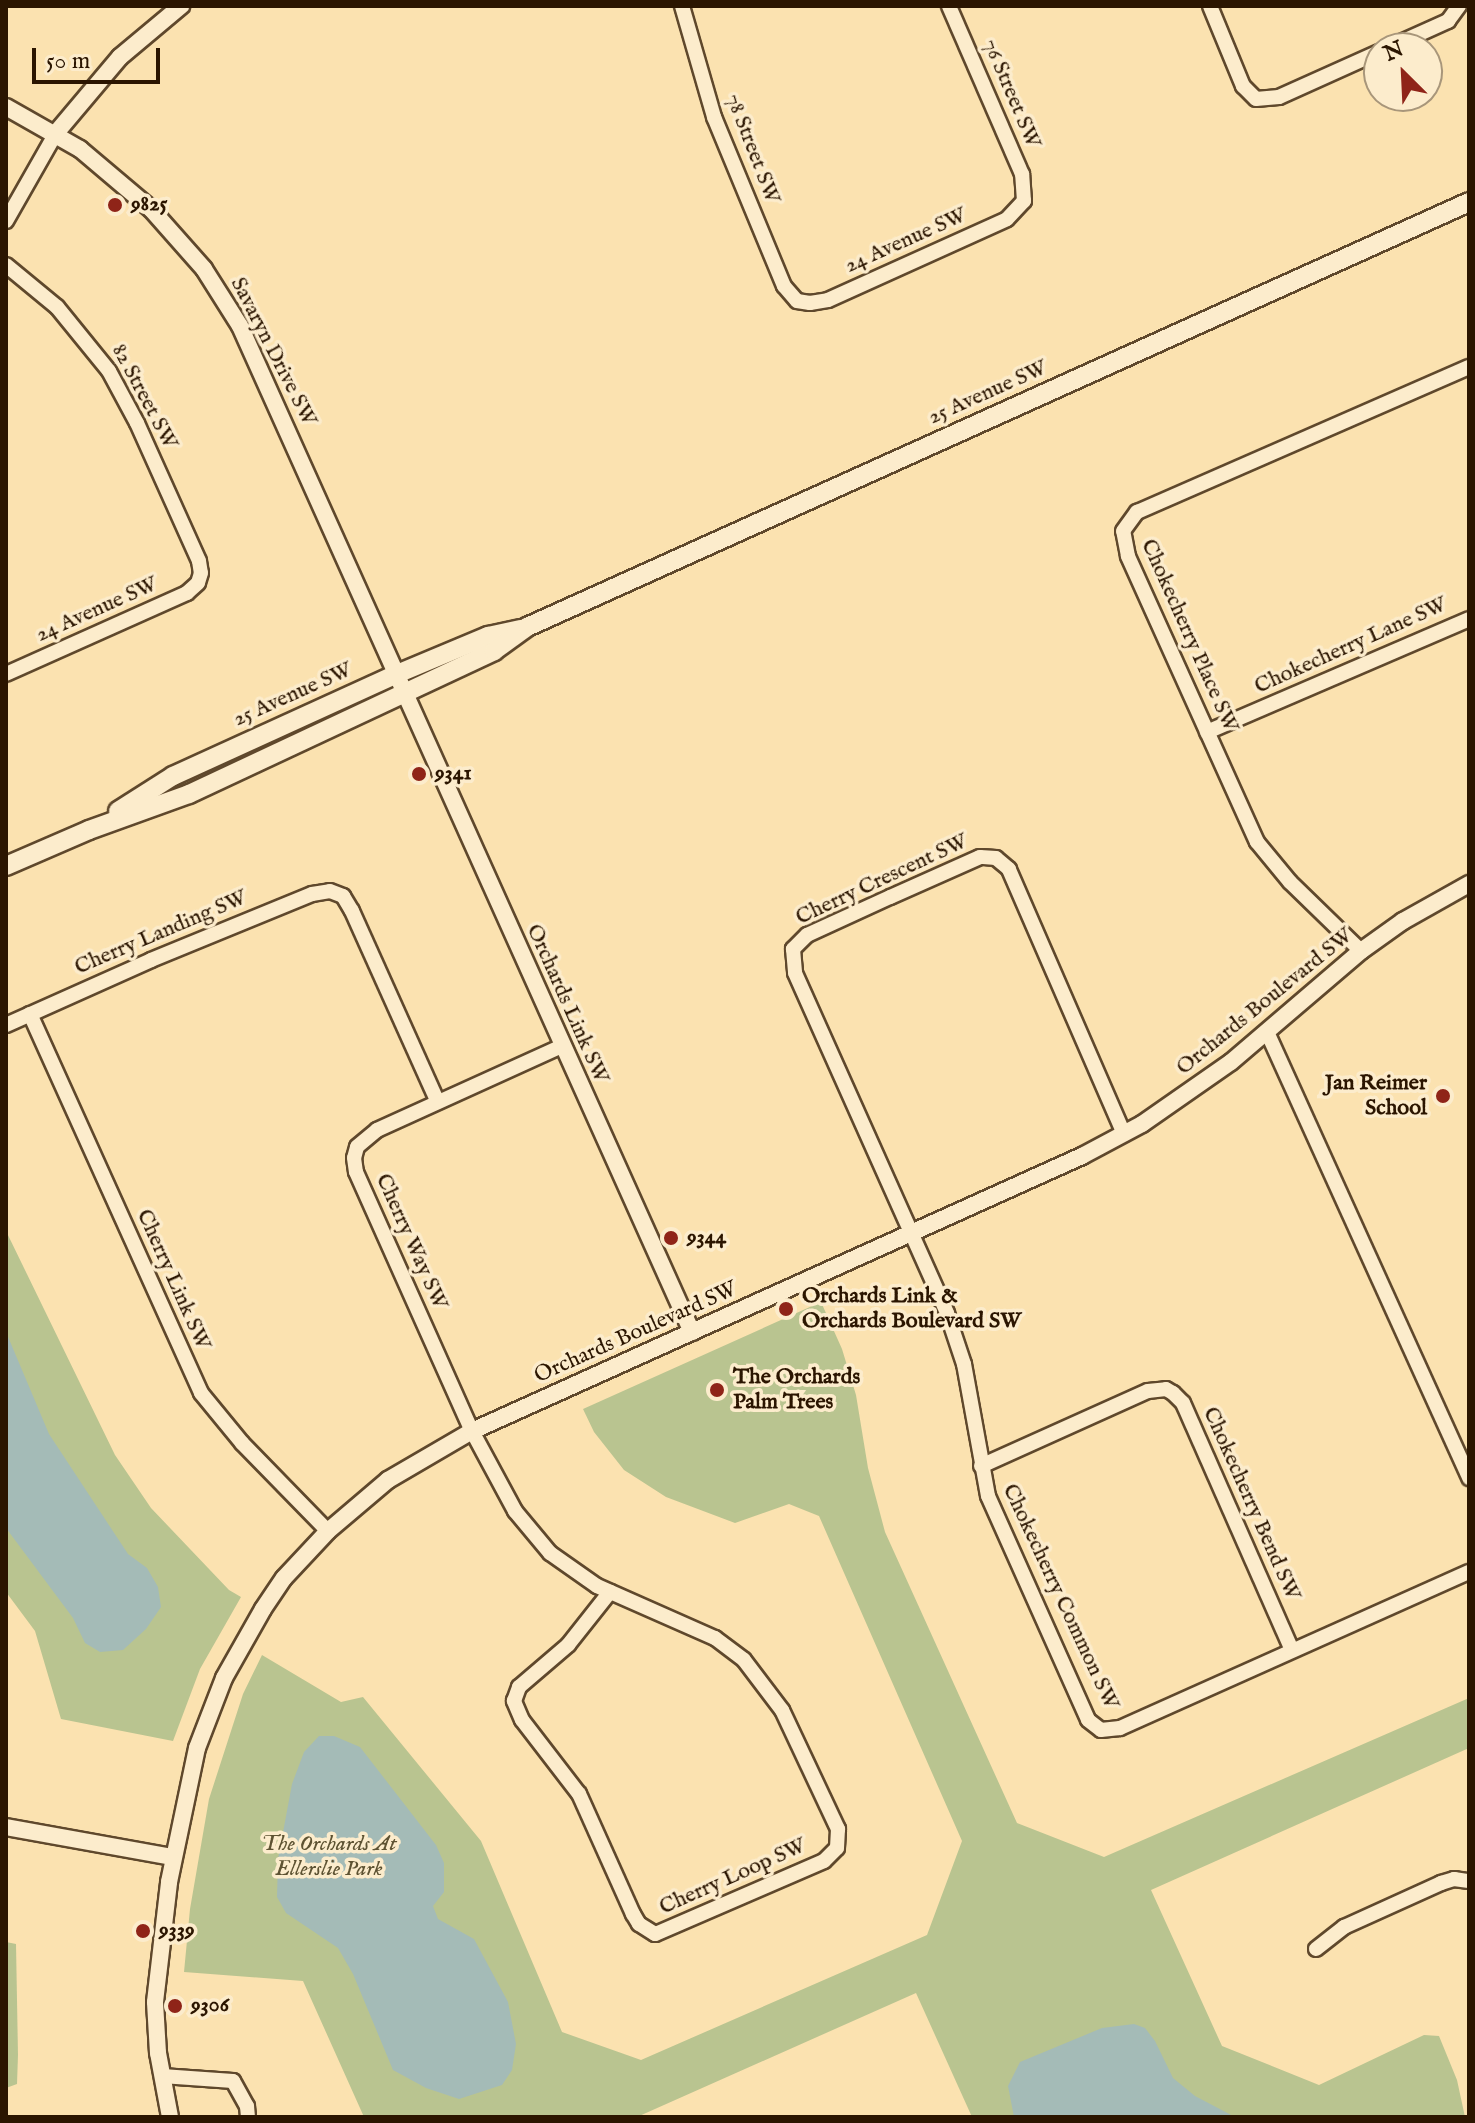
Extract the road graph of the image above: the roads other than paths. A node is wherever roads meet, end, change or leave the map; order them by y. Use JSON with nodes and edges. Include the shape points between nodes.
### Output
{"nodes":[{"id":1,"x":181,"y":6,"type":"edge"},
{"id":2,"x":682,"y":6,"type":"edge"},
{"id":3,"x":949,"y":6,"type":"edge"},
{"id":4,"x":1210,"y":6,"type":"edge"},
{"id":5,"x":1459,"y":7,"type":"edge"},
{"id":6,"x":1424,"y":32,"type":"edge"},
{"id":7,"x":1363,"y":59,"type":"edge"},
{"id":8,"x":6,"y":107,"type":"edge"},
{"id":9,"x":56,"y":133,"type":"junction"},
{"id":10,"x":1024,"y":201,"type":"joint"},
{"id":11,"x":1469,"y":202,"type":"edge"},
{"id":12,"x":6,"y":221,"type":"edge"},
{"id":13,"x":6,"y":265,"type":"edge"},
{"id":14,"x":797,"y":301,"type":"joint"},
{"id":15,"x":1469,"y":367,"type":"edge"},
{"id":16,"x":200,"y":579,"type":"joint"},
{"id":17,"x":1469,"y":619,"type":"edge"},
{"id":18,"x":527,"y":627,"type":"junction"},
{"id":19,"x":6,"y":674,"type":"edge"},
{"id":20,"x":397,"y":674,"type":"junction"},
{"id":21,"x":405,"y":692,"type":"junction"},
{"id":22,"x":1207,"y":732,"type":"junction"},
{"id":23,"x":89,"y":830,"type":"junction"},
{"id":24,"x":6,"y":866,"type":"edge"},
{"id":25,"x":1469,"y":884,"type":"edge"},
{"id":26,"x":1361,"y":951,"type":"junction"},
{"id":27,"x":30,"y":1014,"type":"junction"},
{"id":28,"x":6,"y":1025,"type":"edge"},
{"id":29,"x":1267,"y":1032,"type":"junction"},
{"id":30,"x":562,"y":1046,"type":"junction"},
{"id":31,"x":438,"y":1102,"type":"junction"},
{"id":32,"x":1124,"y":1134,"type":"junction"},
{"id":33,"x":912,"y":1234,"type":"junction"},
{"id":34,"x":692,"y":1332,"type":"junction"},
{"id":35,"x":472,"y":1431,"type":"junction"},
{"id":36,"x":981,"y":1466,"type":"junction"},
{"id":37,"x":1469,"y":1478,"type":"edge"},
{"id":38,"x":328,"y":1531,"type":"junction"},
{"id":39,"x":1469,"y":1572,"type":"edge"},
{"id":40,"x":610,"y":1592,"type":"junction"},
{"id":41,"x":1292,"y":1650,"type":"junction"},
{"id":42,"x":6,"y":1827,"type":"edge"},
{"id":43,"x":173,"y":1857,"type":"junction"},
{"id":44,"x":1469,"y":1881,"type":"edge"},
{"id":45,"x":1316,"y":1949,"type":"dead end"},
{"id":46,"x":162,"y":2076,"type":"junction"},
{"id":47,"x":170,"y":2117,"type":"edge"},
{"id":48,"x":248,"y":2117,"type":"edge"}],
"edges":[{"from":1,"to":9,"type":"street","via":[[120,57]]},
{"from":2,"to":14,"type":"street","name":"78 Street SW","via":[[725,148],[784,286]]},
{"from":3,"to":10,"type":"street","name":"76 Street SW","via":[[1022,174]]},
{"from":4,"to":7,"type":"street","via":[[1243,86],[1256,99],[1279,97]]},
{"from":5,"to":6,"type":"street","via":[[1448,21]]},
{"from":8,"to":9,"type":"street","name":"Savaryn Drive SW"},
{"from":9,"to":12,"type":"street"},
{"from":9,"to":20,"type":"street","name":"Savaryn Drive SW","via":[[151,209],[228,304],[274,394]]},
{"from":10,"to":14,"type":"street","name":"24 Avenue SW","via":[[1007,219],[828,300]]},
{"from":11,"to":18,"type":"main road","name":"25 Avenue SW"},
{"from":13,"to":16,"type":"street","name":"82 Street SW","via":[[57,307],[109,371],[199,561]]},
{"from":15,"to":22,"type":"street","name":"Chokecherry Place SW","via":[[1137,512],[1124,526],[1128,556]]},
{"from":16,"to":19,"type":"street","name":"24 Avenue SW","via":[[187,593]]},
{"from":17,"to":22,"type":"street","name":"Chokecherry Lane SW"},
{"from":18,"to":20,"type":"main road","name":"25 Avenue SW","via":[[488,636]]},
{"from":18,"to":21,"type":"main road","name":"25 Avenue SW","via":[[494,651]]},
{"from":20,"to":21,"type":"street","name":"Savaryn Drive SW"},
{"from":20,"to":23,"type":"main road","name":"25 Avenue SW","via":[[173,776]]},
{"from":21,"to":23,"type":"main road","name":"25 Avenue SW","via":[[189,794]]},
{"from":21,"to":30,"type":"street","name":"Orchards Link SW"},
{"from":22,"to":26,"type":"street","name":"Chokecherry Place SW","via":[[1267,856]]},
{"from":23,"to":24,"type":"main road","name":"25 Avenue SW"},
{"from":25,"to":26,"type":"street","name":"Orchards Boulevard SW"},
{"from":26,"to":29,"type":"street","name":"Orchards Boulevard SW"},
{"from":27,"to":28,"type":"street","name":"Cherry Landing SW"},
{"from":27,"to":31,"type":"street","name":"Cherry Landing SW","via":[[312,894],[336,892],[352,911]]},
{"from":27,"to":38,"type":"street","name":"Cherry Link SW","via":[[201,1393],[234,1435]]},
{"from":29,"to":32,"type":"street","name":"Orchards Boulevard SW","via":[[1204,1083]]},
{"from":29,"to":37,"type":"street"},
{"from":30,"to":31,"type":"street","name":"Cherry Way SW"},
{"from":30,"to":34,"type":"street","name":"Orchards Link SW"},
{"from":31,"to":35,"type":"street","name":"Cherry Way SW","via":[[366,1137],[354,1158]]},
{"from":32,"to":33,"type":"street","name":"Orchards Boulevard SW"},
{"from":32,"to":33,"type":"street","name":"Cherry Crescent SW","via":[[1002,862],[980,857],[807,935],[793,949],[795,973]]},
{"from":33,"to":34,"type":"street","name":"Orchards Boulevard SW"},
{"from":33,"to":36,"type":"street","name":"Chokecherry Common SW","via":[[959,1345]]},
{"from":34,"to":35,"type":"street","name":"Orchards Boulevard SW"},
{"from":35,"to":38,"type":"street","name":"Orchards Boulevard SW","via":[[388,1480]]},
{"from":35,"to":40,"type":"street","name":"Cherry Loop SW","via":[[504,1495],[537,1540]]},
{"from":36,"to":41,"type":"street","name":"Chokecherry Bend SW","via":[[1148,1391],[1173,1393],[1183,1403]]},
{"from":36,"to":41,"type":"street","name":"Chokecherry Common SW","via":[[993,1509],[1094,1727],[1120,1728]]},
{"from":38,"to":43,"type":"street","name":"Orchards Boulevard SW","via":[[270,1599],[224,1678],[197,1748]]},
{"from":39,"to":41,"type":"street","name":"Chokecherry Common SW"},
{"from":40,"to":40,"type":"street","name":"Cherry Loop SW","via":[[568,1645],[519,1687],[514,1701],[522,1720],[579,1794],[639,1924],[655,1934],[824,1861],[837,1848],[838,1829],[792,1728],[746,1651]]},
{"from":42,"to":43,"type":"street"},
{"from":43,"to":46,"type":"street","name":"Orchards Boulevard SW","via":[[155,2002]]},
{"from":44,"to":45,"type":"street","via":[[1441,1883],[1344,1927]]},
{"from":46,"to":47,"type":"street","name":"Orchards Boulevard SW"},
{"from":46,"to":48,"type":"street","via":[[233,2081]]}]}
